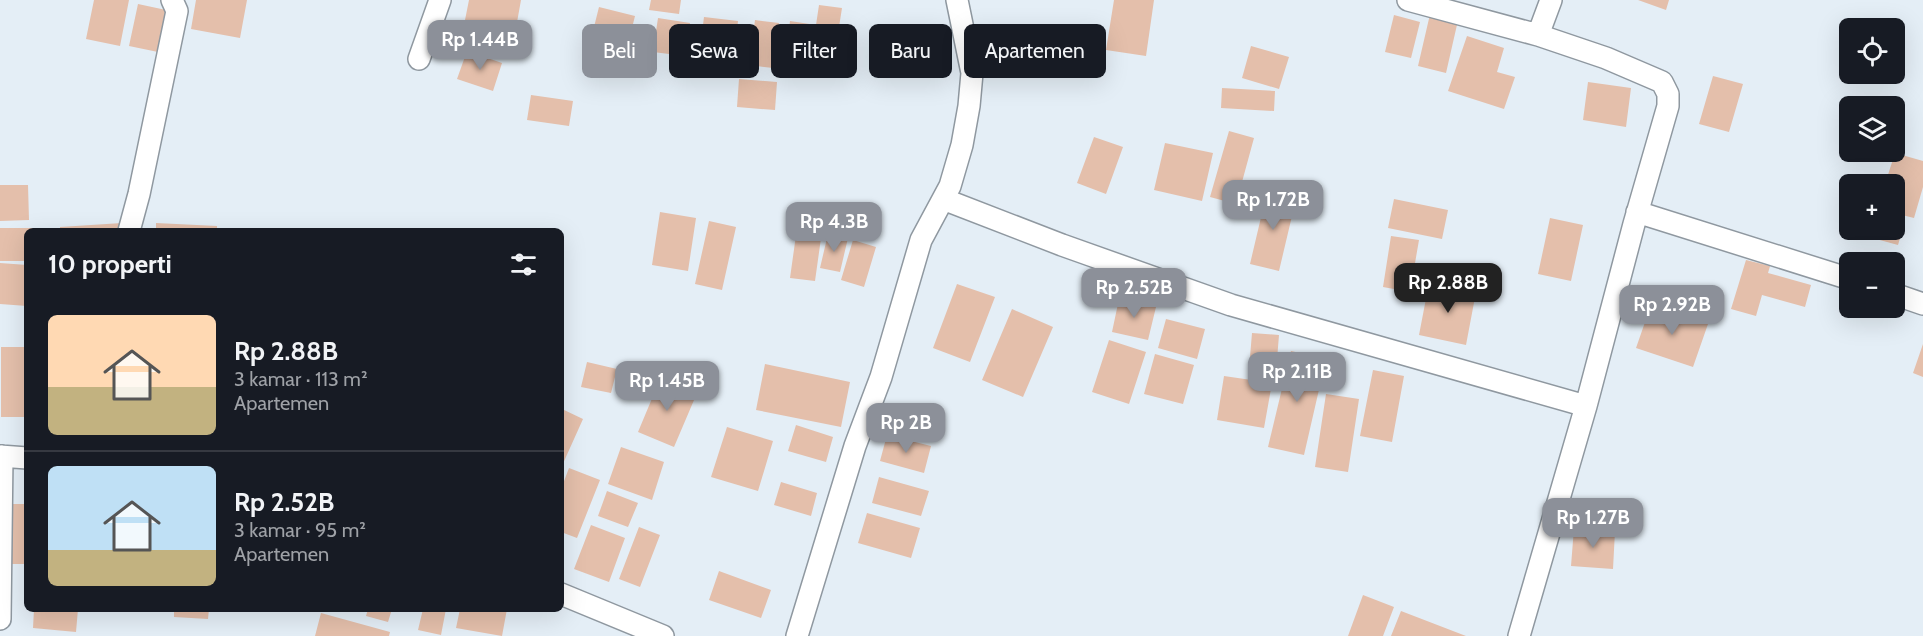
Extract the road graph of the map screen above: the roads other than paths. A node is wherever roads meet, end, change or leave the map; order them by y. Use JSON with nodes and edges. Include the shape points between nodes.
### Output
{"nodes":[{"id":1,"x":172,"y":0,"type":"edge"},
{"id":2,"x":440,"y":0,"type":"edge"},
{"id":3,"x":957,"y":0,"type":"edge"},
{"id":4,"x":1408,"y":0,"type":"edge"},
{"id":5,"x":1551,"y":0,"type":"edge"},
{"id":6,"x":1538,"y":35,"type":"junction"},
{"id":7,"x":419,"y":59,"type":"dead end"},
{"id":8,"x":943,"y":199,"type":"junction"},
{"id":9,"x":1637,"y":212,"type":"junction"},
{"id":10,"x":130,"y":228,"type":"edge"},
{"id":11,"x":1839,"y":276,"type":"edge"},
{"id":12,"x":1905,"y":298,"type":"edge"},
{"id":13,"x":1923,"y":304,"type":"edge"},
{"id":14,"x":1586,"y":406,"type":"junction"},
{"id":15,"x":1,"y":456,"type":"edge"},
{"id":16,"x":24,"y":458,"type":"edge"},
{"id":17,"x":564,"y":595,"type":"edge"},
{"id":18,"x":0,"y":619,"type":"edge"},
{"id":19,"x":663,"y":636,"type":"edge"},
{"id":20,"x":797,"y":636,"type":"edge"},
{"id":21,"x":1519,"y":636,"type":"edge"}],
"edges":[{"from":1,"to":10,"type":"street","via":[[177,11]]},
{"from":2,"to":7,"type":"street"},
{"from":3,"to":8,"type":"street","via":[[972,73],[962,145]]},
{"from":4,"to":6,"type":"street"},
{"from":5,"to":6,"type":"street"},
{"from":6,"to":9,"type":"street","via":[[1606,57],[1662,82],[1668,106]]},
{"from":8,"to":14,"type":"street","via":[[1231,305]]},
{"from":8,"to":20,"type":"street","via":[[921,240]]},
{"from":9,"to":11,"type":"street"},
{"from":9,"to":14,"type":"street"},
{"from":12,"to":13,"type":"street"},
{"from":14,"to":21,"type":"street"},
{"from":15,"to":16,"type":"street"},
{"from":15,"to":18,"type":"street"},
{"from":17,"to":19,"type":"street"}]}
